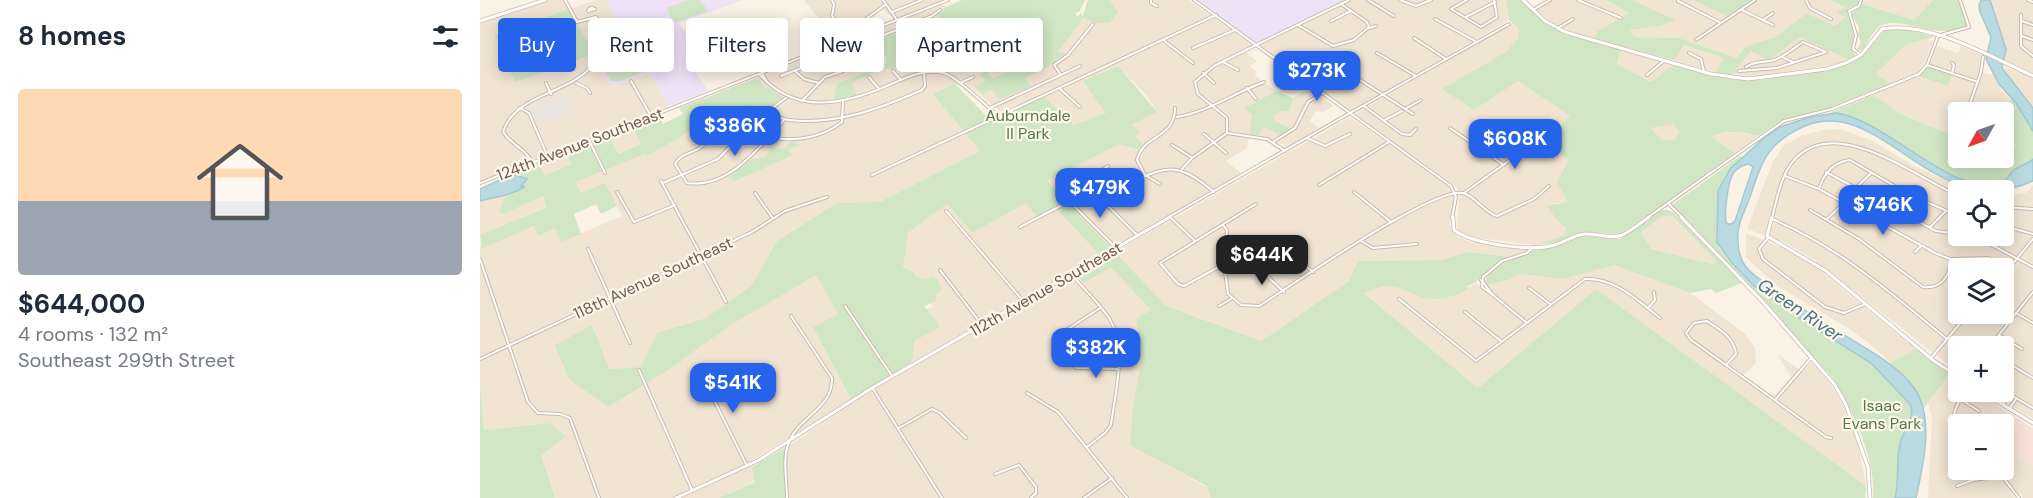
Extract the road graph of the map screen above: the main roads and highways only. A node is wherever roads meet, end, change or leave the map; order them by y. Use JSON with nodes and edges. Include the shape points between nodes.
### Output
{"nodes":[{"id":1,"x":545,"y":0,"type":"edge"},
{"id":2,"x":1523,"y":0,"type":"edge"},
{"id":3,"x":480,"y":21,"type":"edge"},
{"id":4,"x":2033,"y":76,"type":"edge"}],
"edges":[{"from":1,"to":3,"type":"main road"},
{"from":2,"to":4,"type":"main road","via":[[1558,28],[1704,72],[1743,79],[1850,62],[1887,27],[1905,27],[1938,36]]}]}
